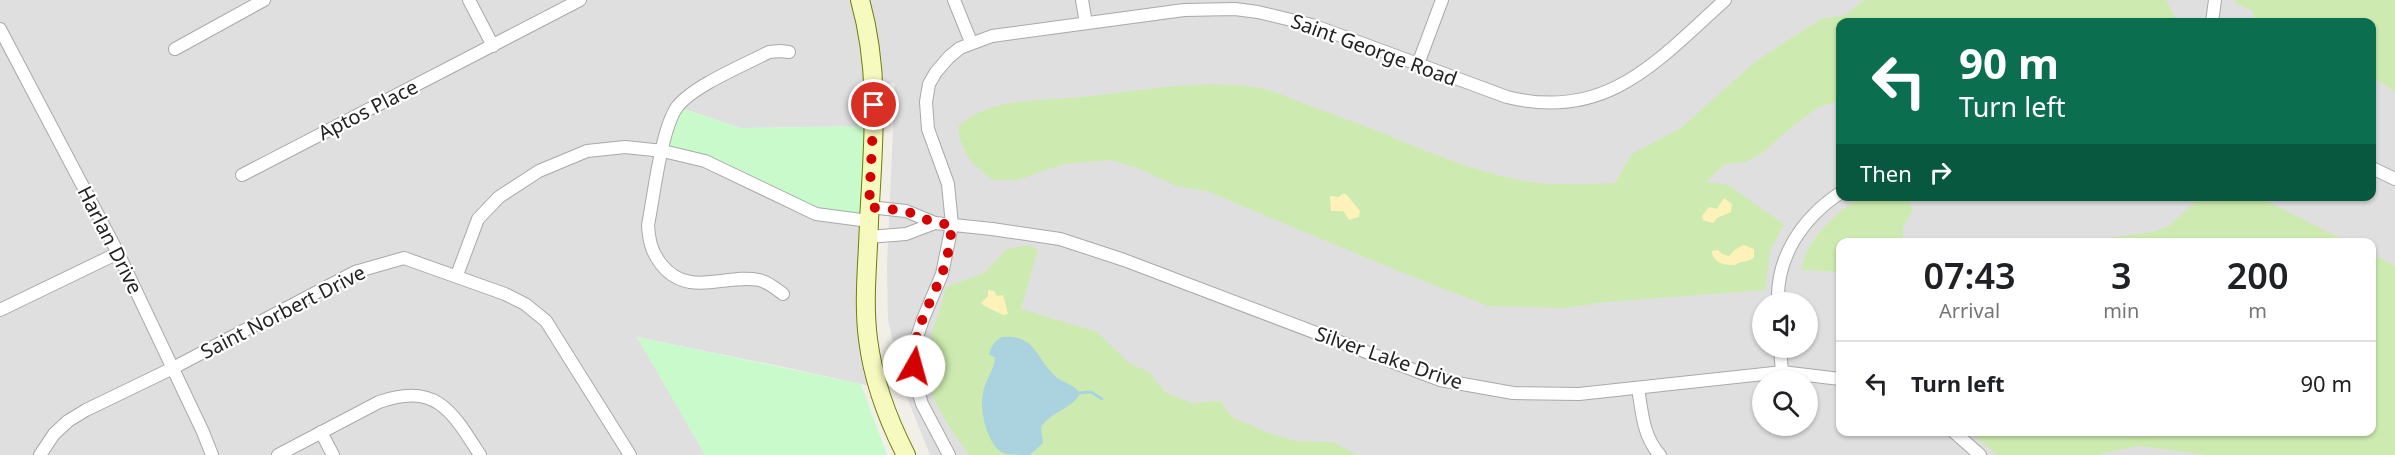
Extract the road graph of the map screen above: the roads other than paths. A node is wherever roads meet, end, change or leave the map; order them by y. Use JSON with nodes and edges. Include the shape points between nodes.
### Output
{"nodes":[{"id":1,"x":264,"y":0,"type":"edge"},
{"id":2,"x":469,"y":0,"type":"edge"},
{"id":3,"x":580,"y":0,"type":"edge"},
{"id":4,"x":860,"y":0,"type":"edge"},
{"id":5,"x":954,"y":0,"type":"edge"},
{"id":6,"x":1082,"y":0,"type":"edge"},
{"id":7,"x":1442,"y":0,"type":"edge"},
{"id":8,"x":1725,"y":0,"type":"edge"},
{"id":9,"x":2215,"y":0,"type":"edge"},
{"id":10,"x":2213,"y":18,"type":"edge"},
{"id":11,"x":1086,"y":23,"type":"junction"},
{"id":12,"x":0,"y":29,"type":"edge"},
{"id":13,"x":972,"y":42,"type":"junction"},
{"id":14,"x":494,"y":46,"type":"junction"},
{"id":15,"x":176,"y":49,"type":"dead end"},
{"id":16,"x":789,"y":52,"type":"dead end"},
{"id":17,"x":1418,"y":64,"type":"junction"},
{"id":18,"x":663,"y":151,"type":"junction"},
{"id":19,"x":2376,"y":170,"type":"edge"},
{"id":20,"x":242,"y":175,"type":"dead end"},
{"id":21,"x":2395,"y":179,"type":"edge"},
{"id":22,"x":1836,"y":196,"type":"edge"},
{"id":23,"x":869,"y":222,"type":"junction"},
{"id":24,"x":935,"y":223,"type":"junction"},
{"id":25,"x":952,"y":225,"type":"junction"},
{"id":26,"x":118,"y":253,"type":"junction"},
{"id":27,"x":457,"y":275,"type":"junction"},
{"id":28,"x":1778,"y":292,"type":"edge"},
{"id":29,"x":783,"y":294,"type":"dead end"},
{"id":30,"x":0,"y":310,"type":"edge"},
{"id":31,"x":173,"y":368,"type":"junction"},
{"id":32,"x":1752,"y":375,"type":"edge"},
{"id":33,"x":1818,"y":376,"type":"edge"},
{"id":34,"x":1836,"y":379,"type":"edge"},
{"id":35,"x":1638,"y":388,"type":"junction"},
{"id":36,"x":321,"y":432,"type":"junction"},
{"id":37,"x":1959,"y":436,"type":"edge"},
{"id":38,"x":40,"y":455,"type":"edge"},
{"id":39,"x":212,"y":455,"type":"edge"},
{"id":40,"x":278,"y":455,"type":"edge"},
{"id":41,"x":333,"y":455,"type":"edge"},
{"id":42,"x":480,"y":455,"type":"edge"},
{"id":43,"x":630,"y":455,"type":"edge"},
{"id":44,"x":906,"y":455,"type":"edge"},
{"id":45,"x":949,"y":455,"type":"edge"},
{"id":46,"x":1660,"y":455,"type":"edge"},
{"id":47,"x":1980,"y":455,"type":"edge"}],
"edges":[{"from":1,"to":15,"type":"street"},
{"from":2,"to":14,"type":"street"},
{"from":3,"to":14,"type":"street","name":"Aptos Place"},
{"from":4,"to":23,"type":"street","via":[[875,85]]},
{"from":5,"to":13,"type":"street"},
{"from":6,"to":11,"type":"street"},
{"from":7,"to":17,"type":"street"},
{"from":8,"to":17,"type":"street","name":"Saint George Road","via":[[1651,66],[1607,93],[1591,98],[1554,103],[1520,101]]},
{"from":9,"to":10,"type":"street"},
{"from":11,"to":13,"type":"street","name":"Saint George Road"},
{"from":11,"to":17,"type":"street","name":"Saint George Road","via":[[1184,10],[1235,9],[1312,25]]},
{"from":12,"to":26,"type":"street","name":"Harlan Drive"},
{"from":13,"to":25,"type":"street","name":"Saint George Road","via":[[949,57],[936,72],[926,102],[928,129],[948,184]]},
{"from":14,"to":20,"type":"street","name":"Aptos Place"},
{"from":16,"to":18,"type":"street","via":[[769,52],[695,91],[678,107],[667,127]]},
{"from":18,"to":23,"type":"street","via":[[705,161],[816,214]]},
{"from":18,"to":27,"type":"street","via":[[625,147],[587,151],[539,171],[499,197],[478,219]]},
{"from":18,"to":29,"type":"street","via":[[648,225],[654,256],[665,270],[692,283],[757,279]]},
{"from":19,"to":21,"type":"street"},
{"from":22,"to":28,"type":"street","via":[[1806,221],[1792,242]]},
{"from":23,"to":24,"type":"street","via":[[906,234]]},
{"from":23,"to":24,"type":"street","via":[[906,211]]},
{"from":23,"to":44,"type":"street","via":[[865,292],[868,341],[878,388]]},
{"from":24,"to":25,"type":"street","name":"Silver Lake Drive"},
{"from":25,"to":35,"type":"street","name":"Silver Lake Drive","via":[[1060,239],[1440,380],[1513,393],[1579,394]]},
{"from":25,"to":45,"type":"street","name":"Saint George Road","via":[[942,274],[912,351],[922,404]]},
{"from":26,"to":30,"type":"street"},
{"from":26,"to":31,"type":"street","name":"Harlan Drive"},
{"from":27,"to":31,"type":"street","name":"Saint Norbert Drive","via":[[404,258],[355,272]]},
{"from":27,"to":43,"type":"street","name":"Saint Norbert Drive","via":[[525,304],[546,321]]},
{"from":31,"to":38,"type":"street","name":"Saint Norbert Drive","via":[[68,421]]},
{"from":31,"to":39,"type":"street","name":"Harlan Drive"},
{"from":32,"to":35,"type":"street","name":"Silver Lake Drive"},
{"from":33,"to":34,"type":"street","name":"Silver Lake Drive"},
{"from":35,"to":46,"type":"street","via":[[1645,432]]},
{"from":36,"to":40,"type":"street"},
{"from":36,"to":41,"type":"street"},
{"from":36,"to":42,"type":"street","via":[[379,402],[414,395],[445,406]]},
{"from":37,"to":47,"type":"street"}]}
